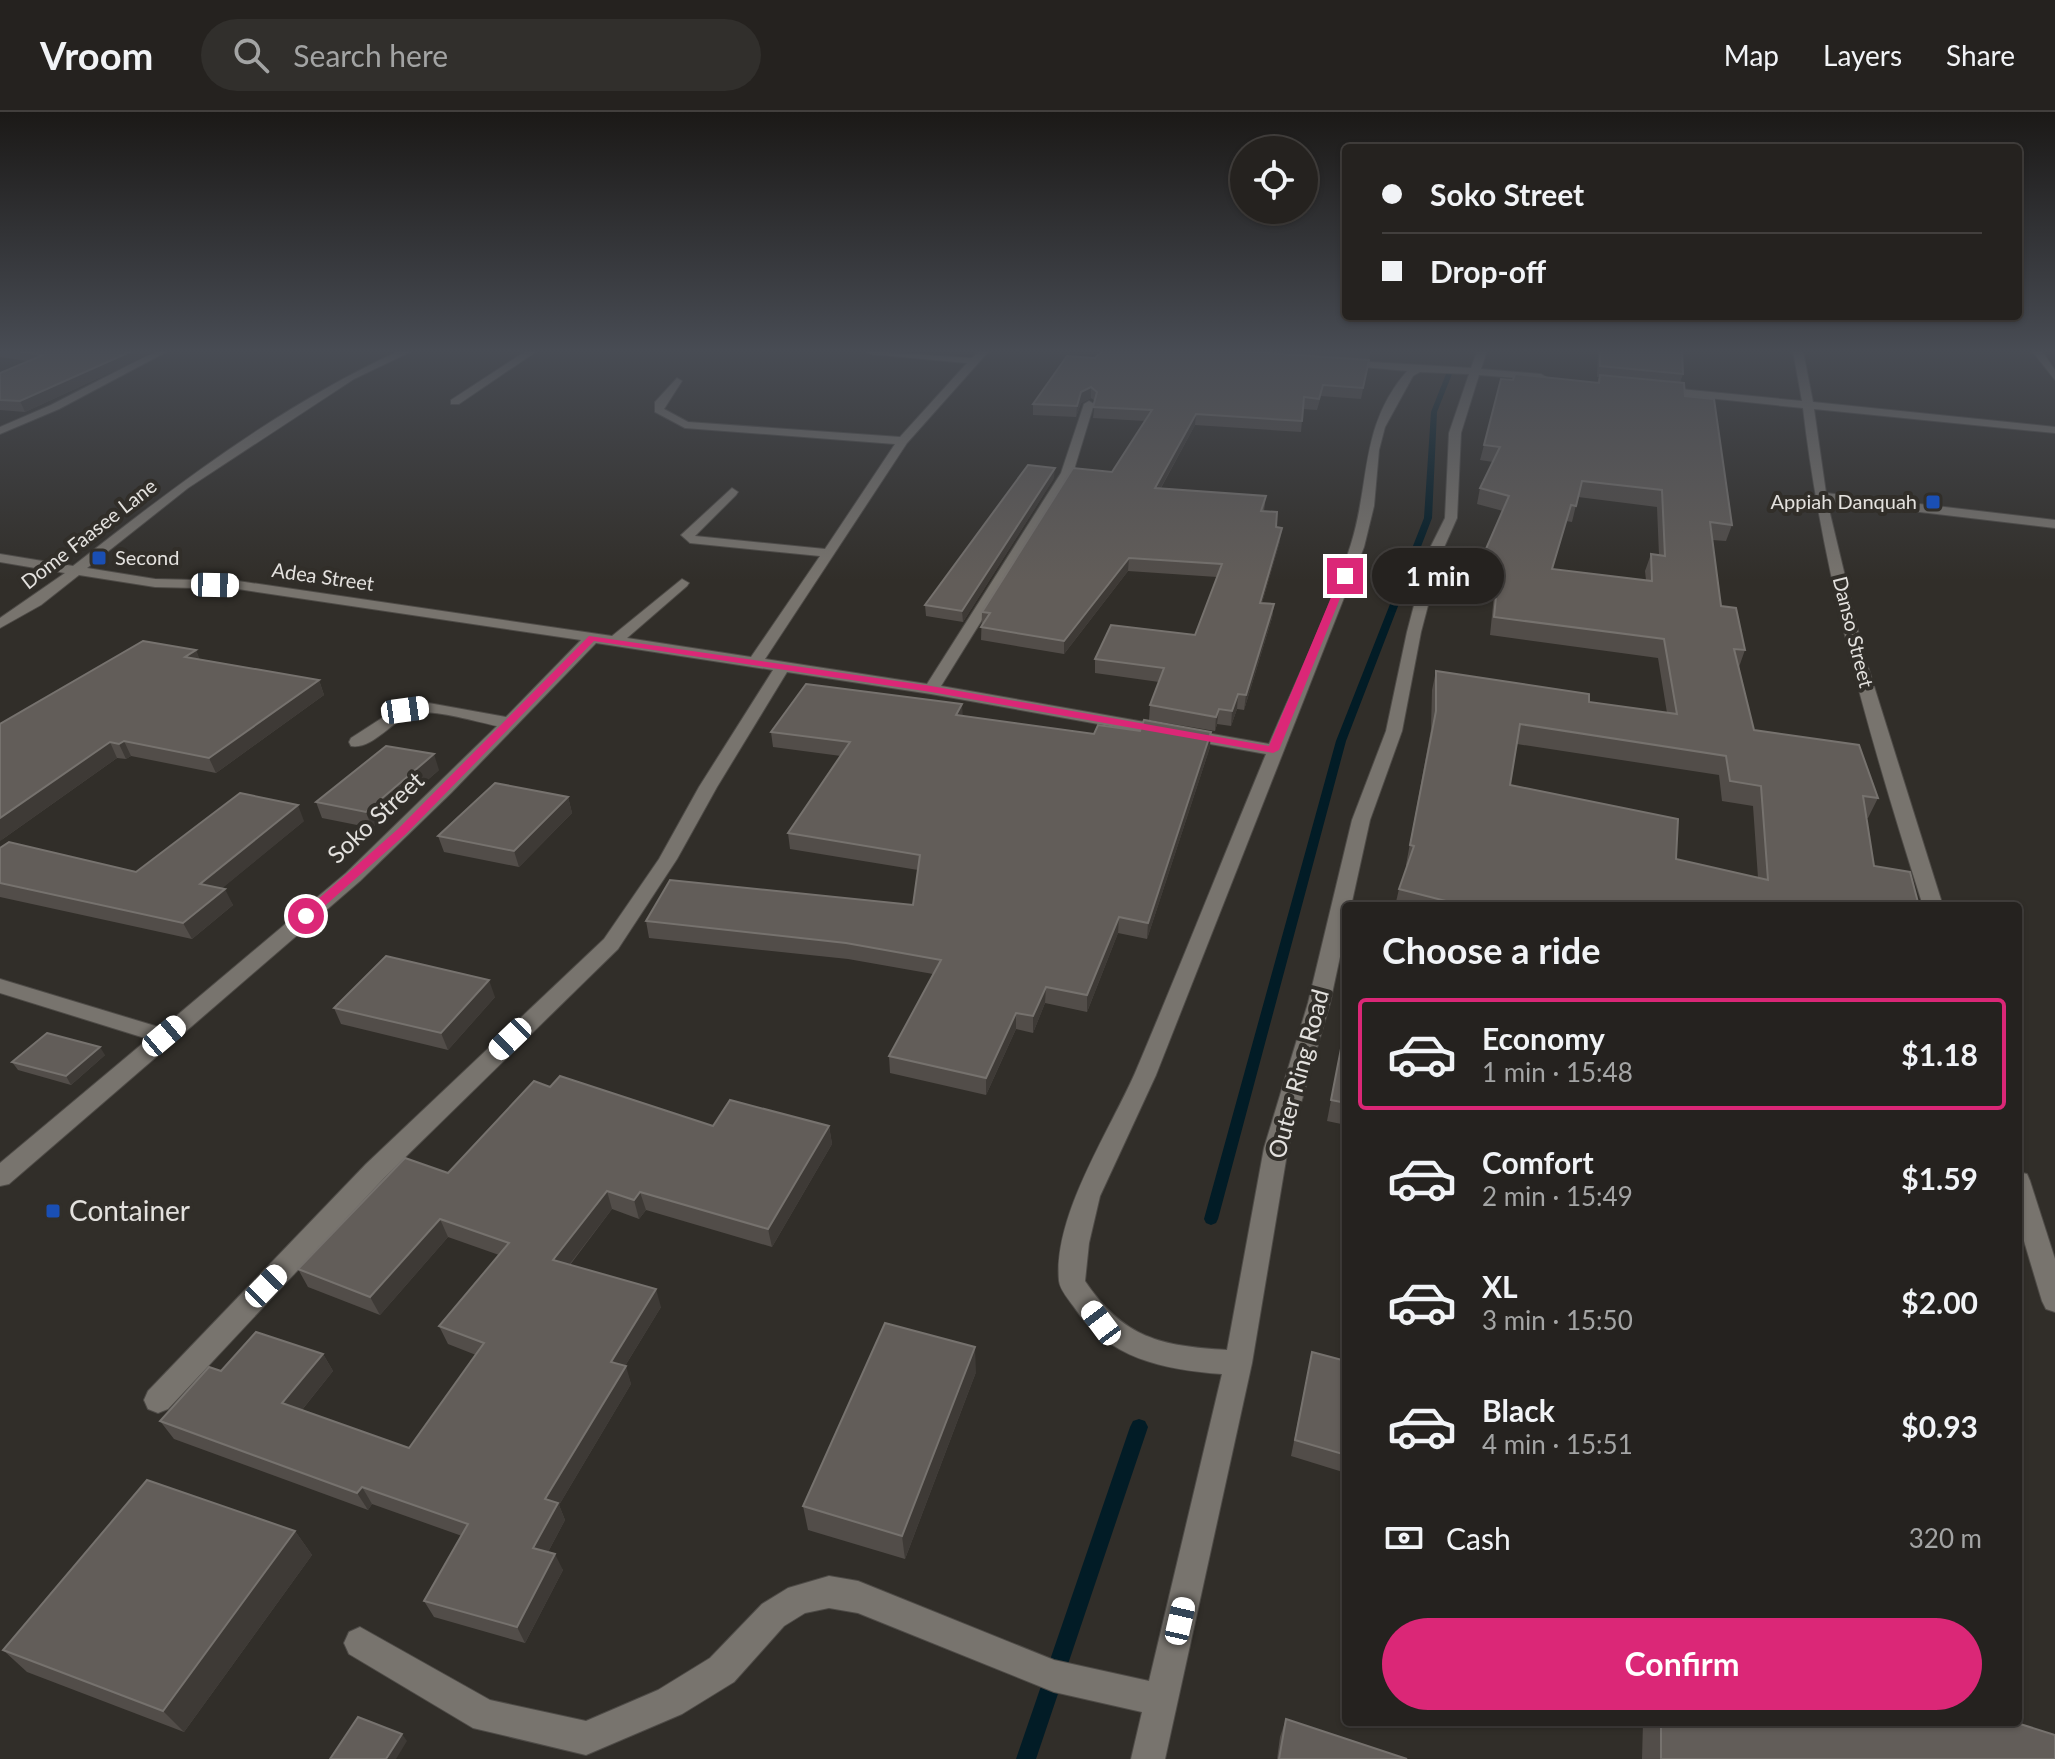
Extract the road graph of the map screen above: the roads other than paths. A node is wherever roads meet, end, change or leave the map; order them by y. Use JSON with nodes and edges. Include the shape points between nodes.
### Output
{"nodes":[{"id":1,"x":272,"y":428,"type":"edge"},
{"id":2,"x":724,"y":428,"type":"edge"},
{"id":3,"x":915,"y":428,"type":"edge"},
{"id":4,"x":1081,"y":428,"type":"edge"},
{"id":5,"x":1379,"y":428,"type":"edge"},
{"id":6,"x":1457,"y":428,"type":"edge"},
{"id":7,"x":1811,"y":428,"type":"edge"},
{"id":8,"x":2034,"y":428,"type":"edge"},
{"id":9,"x":2055,"y":430,"type":"edge"},
{"id":10,"x":903,"y":441,"type":"junction"},
{"id":11,"x":732,"y":492,"type":"dead end"},
{"id":12,"x":1820,"y":496,"type":"junction"},
{"id":13,"x":2055,"y":524,"type":"edge"},
{"id":14,"x":828,"y":553,"type":"junction"},
{"id":15,"x":0,"y":558,"type":"edge"},
{"id":16,"x":73,"y":571,"type":"junction"},
{"id":17,"x":682,"y":583,"type":"dead end"},
{"id":18,"x":0,"y":624,"type":"edge"},
{"id":19,"x":592,"y":638,"type":"junction"},
{"id":20,"x":615,"y":641,"type":"junction"},
{"id":21,"x":755,"y":663,"type":"junction"},
{"id":22,"x":782,"y":668,"type":"junction"},
{"id":23,"x":931,"y":689,"type":"junction"},
{"id":24,"x":509,"y":723,"type":"junction"},
{"id":25,"x":357,"y":742,"type":"dead end"},
{"id":26,"x":1273,"y":750,"type":"junction"},
{"id":27,"x":1342,"y":902,"type":"edge"},
{"id":28,"x":1932,"y":902,"type":"edge"},
{"id":29,"x":1342,"y":903,"type":"edge"},
{"id":30,"x":0,"y":986,"type":"edge"},
{"id":31,"x":164,"y":1036,"type":"junction"},
{"id":32,"x":0,"y":1177,"type":"edge"},
{"id":33,"x":2022,"y":1194,"type":"edge"},
{"id":34,"x":2055,"y":1301,"type":"edge"},
{"id":35,"x":1238,"y":1363,"type":"junction"},
{"id":36,"x":158,"y":1400,"type":"dead end"},
{"id":37,"x":360,"y":1643,"type":"dead end"},
{"id":38,"x":1162,"y":1700,"type":"junction"},
{"id":39,"x":1148,"y":1759,"type":"edge"}],
"edges":[{"from":1,"to":16,"type":"street","name":"Dome Faasee Lane","via":[[184,485]]},
{"from":2,"to":10,"type":"street"},
{"from":3,"to":10,"type":"street"},
{"from":4,"to":23,"type":"street","via":[[1067,473]]},
{"from":5,"to":26,"type":"street","via":[[1357,547]]},
{"from":6,"to":27,"type":"street","name":"Outer Ring Road","via":[[1451,518],[1435,552],[1394,731],[1361,820]]},
{"from":7,"to":12,"type":"street","name":"Danso Street"},
{"from":8,"to":9,"type":"street"},
{"from":10,"to":14,"type":"street"},
{"from":11,"to":14,"type":"street","via":[[688,535],[690,539]]},
{"from":12,"to":13,"type":"street"},
{"from":12,"to":28,"type":"street","name":"Danso Street","via":[[1887,766]]},
{"from":14,"to":21,"type":"street"},
{"from":15,"to":16,"type":"street","name":"Adea Street"},
{"from":16,"to":18,"type":"street","name":"Dome Faasee Lane"},
{"from":16,"to":19,"type":"street","name":"Adea Street","via":[[155,583],[266,588]]},
{"from":17,"to":20,"type":"street"},
{"from":19,"to":20,"type":"street","name":"Adea Street"},
{"from":19,"to":24,"type":"street","name":"Soko Street"},
{"from":20,"to":21,"type":"street","name":"Adea Street"},
{"from":21,"to":22,"type":"street","name":"Adea Street"},
{"from":22,"to":23,"type":"street","name":"Adea Street"},
{"from":22,"to":36,"type":"street","via":[[611,944],[375,1171]]},
{"from":23,"to":26,"type":"street","name":"Adea Street"},
{"from":24,"to":25,"type":"street","via":[[423,707],[405,710]]},
{"from":24,"to":31,"type":"street","name":"Soko Street","via":[[353,877]]},
{"from":26,"to":35,"type":"street","via":[[1145,1075],[1088,1196],[1072,1283],[1101,1323],[1137,1349]]},
{"from":29,"to":35,"type":"street","name":"Outer Ring Road","via":[[1276,1148]]},
{"from":30,"to":31,"type":"street"},
{"from":31,"to":32,"type":"street","name":"Soko Street"},
{"from":33,"to":34,"type":"street"},
{"from":35,"to":38,"type":"street","name":"Outer Ring Road"},
{"from":37,"to":38,"type":"street","via":[[485,1716],[586,1738],[670,1702],[722,1670],[773,1615],[799,1599],[829,1592],[858,1597],[1054,1676]]},
{"from":38,"to":39,"type":"street","name":"Outer Ring Road"}]}
